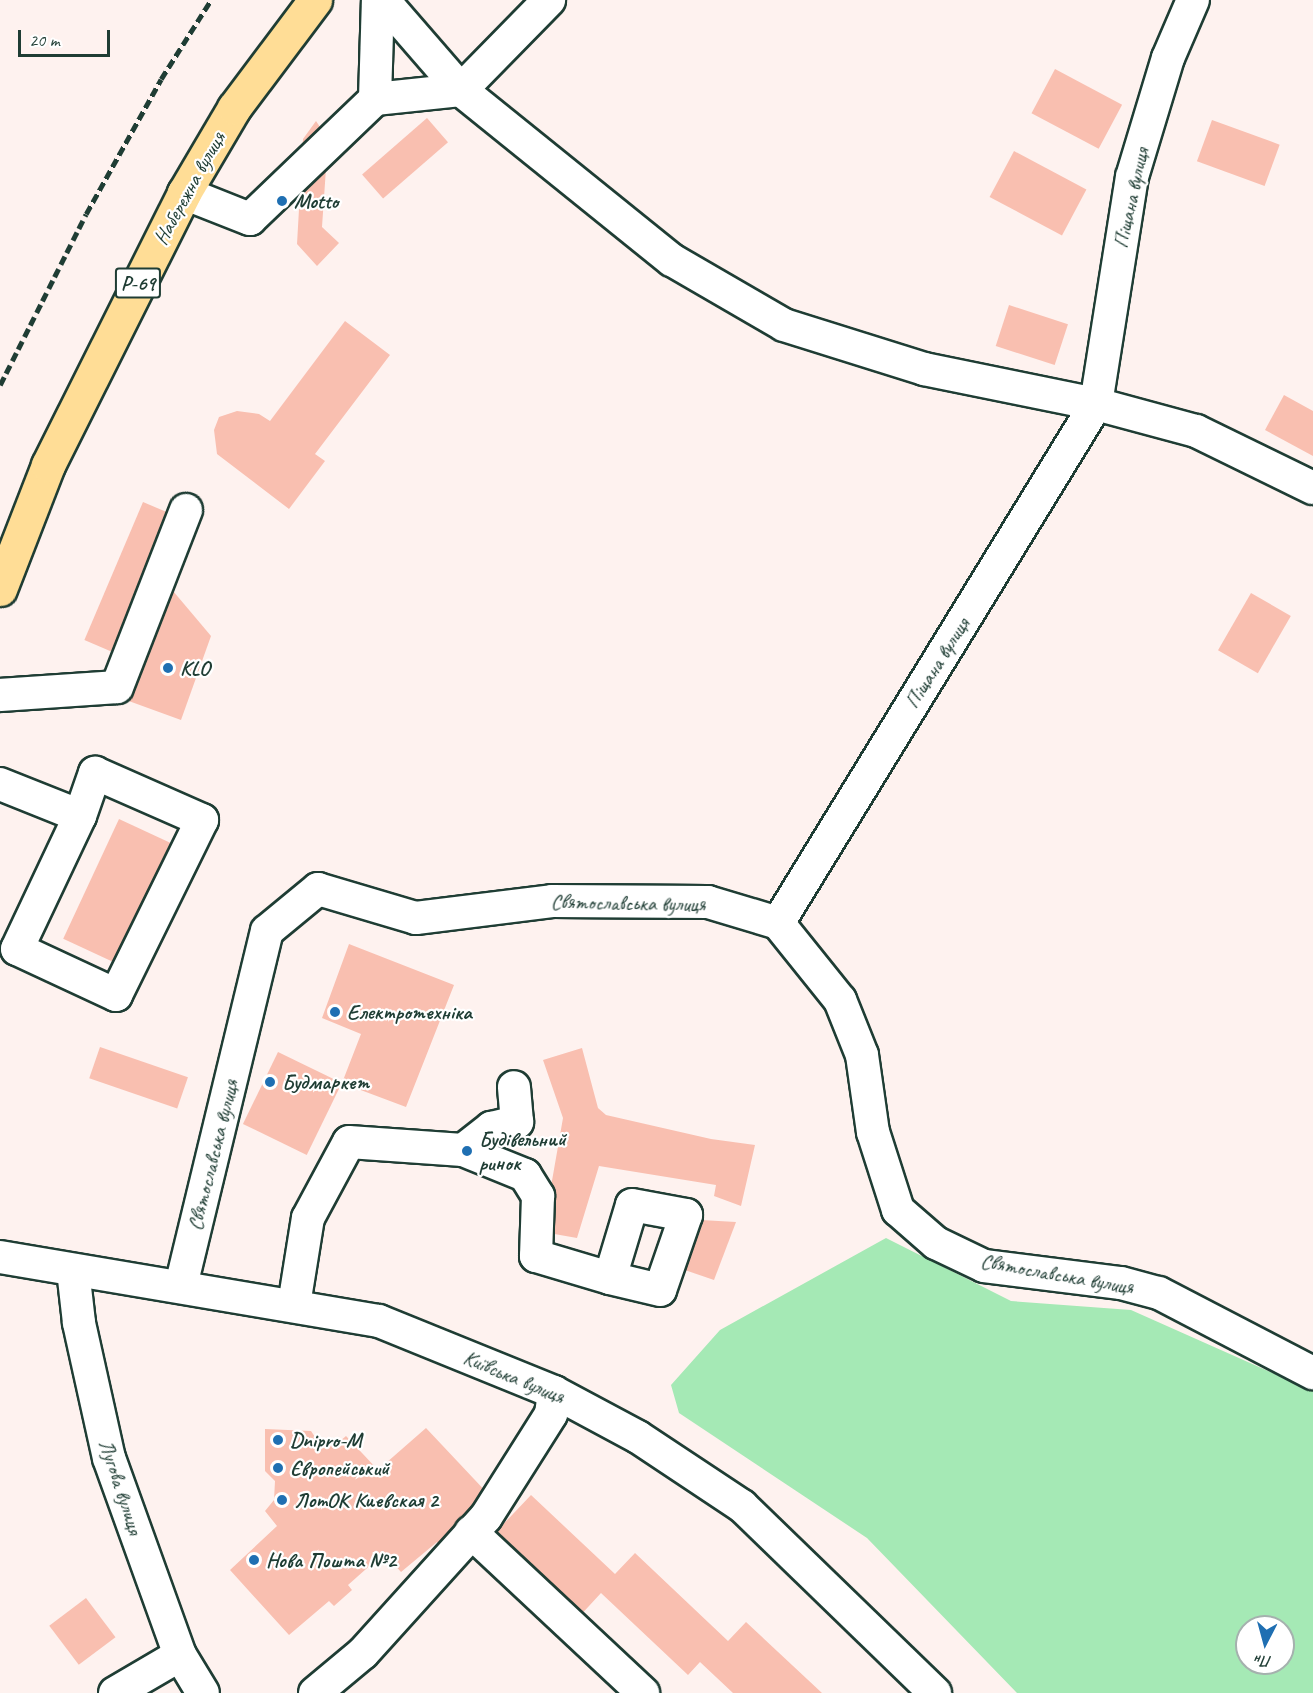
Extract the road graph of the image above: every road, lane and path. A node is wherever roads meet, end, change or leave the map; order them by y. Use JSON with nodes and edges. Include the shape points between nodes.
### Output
{"nodes":[{"id":1,"x":315,"y":0,"type":"edge"},
{"id":2,"x":378,"y":0,"type":"edge"},
{"id":3,"x":383,"y":0,"type":"edge"},
{"id":4,"x":549,"y":0,"type":"edge"},
{"id":5,"x":1193,"y":0,"type":"edge"},
{"id":6,"x":461,"y":90,"type":"junction"},
{"id":7,"x":375,"y":99,"type":"junction"},
{"id":8,"x":184,"y":194,"type":"junction"},
{"id":9,"x":1096,"y":404,"type":"junction"},
{"id":10,"x":1313,"y":488,"type":"edge"},
{"id":11,"x":186,"y":510,"type":"dead end"},
{"id":12,"x":0,"y":589,"type":"edge"},
{"id":13,"x":0,"y":694,"type":"edge"},
{"id":14,"x":0,"y":783,"type":"edge"},
{"id":15,"x":80,"y":816,"type":"junction"},
{"id":16,"x":778,"y":923,"type":"junction"},
{"id":17,"x":514,"y":1087,"type":"dead end"},
{"id":18,"x":463,"y":1150,"type":"junction"},
{"id":19,"x":0,"y":1257,"type":"edge"},
{"id":20,"x":73,"y":1270,"type":"junction"},
{"id":21,"x":610,"y":1278,"type":"dead end"},
{"id":22,"x":181,"y":1286,"type":"junction"},
{"id":23,"x":294,"y":1305,"type":"junction"},
{"id":24,"x":1313,"y":1373,"type":"edge"},
{"id":25,"x":554,"y":1392,"type":"junction"},
{"id":26,"x":471,"y":1532,"type":"junction"},
{"id":27,"x":180,"y":1655,"type":"junction"},
{"id":28,"x":115,"y":1693,"type":"edge"},
{"id":29,"x":203,"y":1693,"type":"edge"},
{"id":30,"x":315,"y":1693,"type":"edge"},
{"id":31,"x":643,"y":1693,"type":"edge"},
{"id":32,"x":935,"y":1693,"type":"edge"}],
"edges":[{"from":1,"to":8,"type":"main road","name":"Набережна вулиця","number":"Р-69","via":[[234,108]]},
{"from":2,"to":7,"type":"street"},
{"from":3,"to":6,"type":"street"},
{"from":4,"to":6,"type":"street"},
{"from":5,"to":9,"type":"street","name":"Піщана вулиця","via":[[1168,58],[1132,177]]},
{"from":6,"to":7,"type":"street"},
{"from":6,"to":9,"type":"street","via":[[672,260],[784,325],[924,369]]},
{"from":7,"to":8,"type":"street","via":[[250,219]]},
{"from":8,"to":12,"type":"main road","name":"Набережна вулиця","number":"Р-69","via":[[48,465]]},
{"from":9,"to":10,"type":"street","via":[[1196,431]]},
{"from":9,"to":16,"type":"street","name":"Піщана вулиця"},
{"from":11,"to":13,"type":"street","via":[[117,687]]},
{"from":14,"to":15,"type":"street"},
{"from":15,"to":15,"type":"street","via":[[17,949],[116,995],[202,820],[94,773]]},
{"from":16,"to":22,"type":"street","name":"Святославська вулиця","via":[[697,902],[552,901],[416,918],[318,889],[267,931]]},
{"from":16,"to":24,"type":"street","name":"Святославська вулиця","via":[[840,1000],[862,1055],[873,1132],[894,1200],[898,1210],[936,1243],[984,1266],[1121,1283],[1159,1293]]},
{"from":17,"to":18,"type":"street","via":[[517,1122],[491,1128]]},
{"from":18,"to":21,"type":"street","via":[[525,1175],[538,1197],[536,1256]]},
{"from":18,"to":23,"type":"street","via":[[349,1142],[308,1218]]},
{"from":19,"to":20,"type":"street","name":"Київська вулиця"},
{"from":20,"to":22,"type":"street","name":"Київська вулиця"},
{"from":20,"to":27,"type":"street","name":"Лугова вулиця","via":[[79,1323],[109,1458]]},
{"from":22,"to":23,"type":"street","name":"Київська вулиця"},
{"from":23,"to":25,"type":"street","name":"Київська вулиця","via":[[379,1321]]},
{"from":25,"to":26,"type":"street","via":[[551,1414],[486,1517]]},
{"from":25,"to":32,"type":"street","name":"Київська вулиця","via":[[638,1437],[742,1506]]},
{"from":26,"to":30,"type":"street","via":[[363,1653]]},
{"from":26,"to":31,"type":"street"},
{"from":27,"to":28,"type":"street"},
{"from":27,"to":29,"type":"street","name":"Лугова вулиця"}]}
